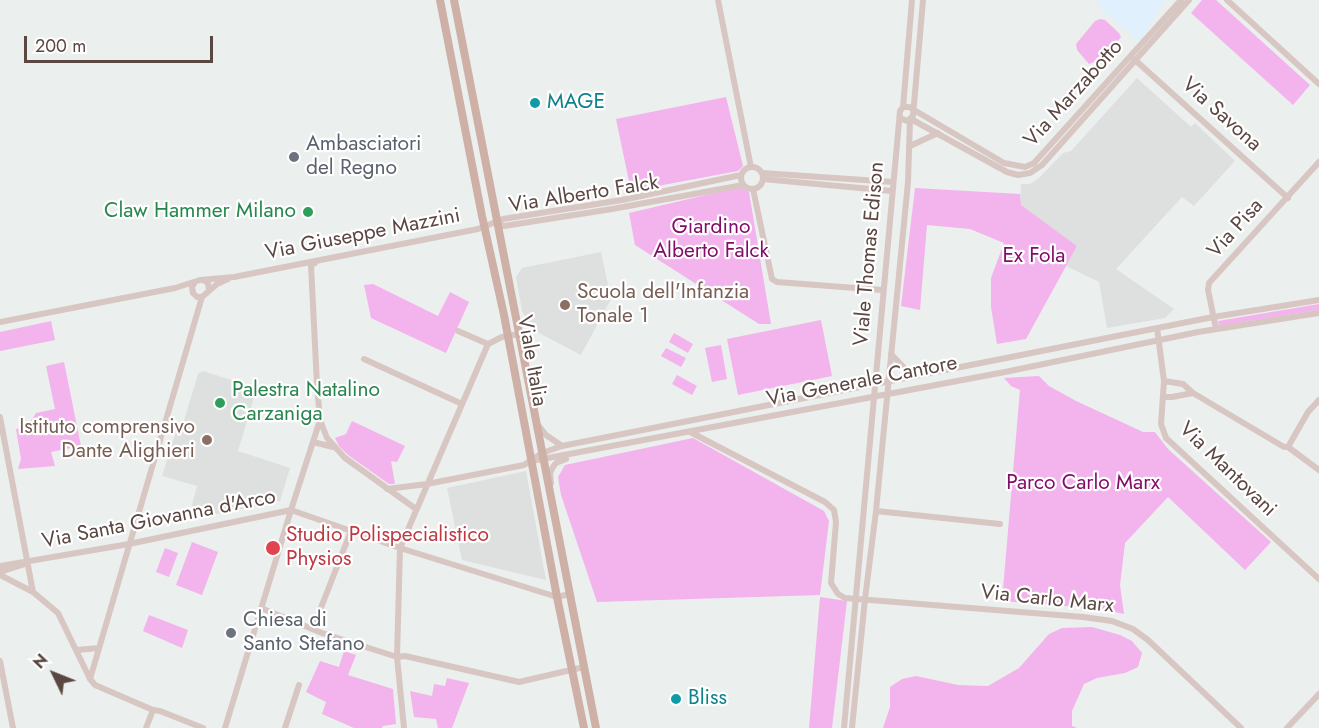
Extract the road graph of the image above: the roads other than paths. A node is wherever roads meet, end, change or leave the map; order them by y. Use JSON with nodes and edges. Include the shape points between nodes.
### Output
{"nodes":[{"id":1,"x":440,"y":0,"type":"edge"},
{"id":2,"x":454,"y":0,"type":"edge"},
{"id":3,"x":718,"y":0,"type":"edge"},
{"id":4,"x":912,"y":0,"type":"edge"},
{"id":5,"x":923,"y":0,"type":"edge"},
{"id":6,"x":1181,"y":0,"type":"edge"},
{"id":7,"x":1189,"y":0,"type":"edge"},
{"id":8,"x":1227,"y":0,"type":"edge"},
{"id":9,"x":1133,"y":58,"type":"junction"},
{"id":10,"x":1319,"y":84,"type":"edge"},
{"id":11,"x":903,"y":107,"type":"junction"},
{"id":12,"x":913,"y":111,"type":"junction"},
{"id":13,"x":900,"y":118,"type":"junction"},
{"id":14,"x":911,"y":119,"type":"junction"},
{"id":15,"x":938,"y":133,"type":"junction"},
{"id":16,"x":910,"y":146,"type":"junction"},
{"id":17,"x":1319,"y":162,"type":"edge"},
{"id":18,"x":751,"y":167,"type":"junction"},
{"id":19,"x":741,"y":176,"type":"junction"},
{"id":20,"x":763,"y":176,"type":"junction"},
{"id":21,"x":893,"y":182,"type":"junction"},
{"id":22,"x":743,"y":185,"type":"junction"},
{"id":23,"x":753,"y":189,"type":"junction"},
{"id":24,"x":892,"y":191,"type":"junction"},
{"id":25,"x":1288,"y":198,"type":"junction"},
{"id":26,"x":497,"y":223,"type":"junction"},
{"id":27,"x":484,"y":228,"type":"junction"},
{"id":28,"x":319,"y":261,"type":"junction"},
{"id":29,"x":234,"y":277,"type":"junction"},
{"id":30,"x":203,"y":280,"type":"junction"},
{"id":31,"x":195,"y":282,"type":"junction"},
{"id":32,"x":175,"y":288,"type":"junction"},
{"id":33,"x":192,"y":290,"type":"junction"},
{"id":34,"x":882,"y":290,"type":"junction"},
{"id":35,"x":209,"y":291,"type":"junction"},
{"id":36,"x":202,"y":297,"type":"junction"},
{"id":37,"x":1319,"y":300,"type":"edge"},
{"id":38,"x":1319,"y":313,"type":"edge"},
{"id":39,"x":1213,"y":317,"type":"junction"},
{"id":40,"x":0,"y":322,"type":"edge"},
{"id":41,"x":1157,"y":328,"type":"junction"},
{"id":42,"x":1216,"y":329,"type":"junction"},
{"id":43,"x":459,"y":331,"type":"dead end"},
{"id":44,"x":519,"y":334,"type":"junction"},
{"id":45,"x":508,"y":336,"type":"junction"},
{"id":46,"x":1159,"y":340,"type":"junction"},
{"id":47,"x":488,"y":344,"type":"junction"},
{"id":48,"x":891,"y":354,"type":"junction"},
{"id":49,"x":364,"y":359,"type":"dead end"},
{"id":50,"x":912,"y":376,"type":"junction"},
{"id":51,"x":888,"y":381,"type":"junction"},
{"id":52,"x":1164,"y":381,"type":"junction"},
{"id":53,"x":875,"y":384,"type":"junction"},
{"id":54,"x":887,"y":393,"type":"junction"},
{"id":55,"x":1193,"y":393,"type":"junction"},
{"id":56,"x":873,"y":397,"type":"junction"},
{"id":57,"x":1163,"y":397,"type":"junction"},
{"id":58,"x":1319,"y":400,"type":"edge"},
{"id":59,"x":462,"y":404,"type":"junction"},
{"id":60,"x":0,"y":417,"type":"edge"},
{"id":61,"x":320,"y":420,"type":"junction"},
{"id":62,"x":536,"y":422,"type":"junction"},
{"id":63,"x":870,"y":430,"type":"junction"},
{"id":64,"x":884,"y":431,"type":"junction"},
{"id":65,"x":689,"y":432,"type":"junction"},
{"id":66,"x":313,"y":442,"type":"junction"},
{"id":67,"x":562,"y":446,"type":"junction"},
{"id":68,"x":1288,"y":447,"type":"junction"},
{"id":69,"x":334,"y":448,"type":"junction"},
{"id":70,"x":577,"y":454,"type":"junction"},
{"id":71,"x":543,"y":457,"type":"junction"},
{"id":72,"x":531,"y":461,"type":"junction"},
{"id":73,"x":1319,"y":470,"type":"edge"},
{"id":74,"x":427,"y":484,"type":"junction"},
{"id":75,"x":387,"y":489,"type":"junction"},
{"id":76,"x":416,"y":509,"type":"junction"},
{"id":77,"x":291,"y":510,"type":"junction"},
{"id":78,"x":876,"y":511,"type":"junction"},
{"id":79,"x":555,"y":517,"type":"junction"},
{"id":80,"x":1000,"y":524,"type":"dead end"},
{"id":81,"x":351,"y":531,"type":"junction"},
{"id":82,"x":129,"y":544,"type":"junction"},
{"id":83,"x":400,"y":548,"type":"junction"},
{"id":84,"x":28,"y":562,"type":"junction"},
{"id":85,"x":1,"y":569,"type":"edge"},
{"id":86,"x":1319,"y":579,"type":"edge"},
{"id":87,"x":33,"y":592,"type":"junction"},
{"id":88,"x":570,"y":594,"type":"junction"},
{"id":89,"x":557,"y":597,"type":"junction"},
{"id":90,"x":856,"y":599,"type":"junction"},
{"id":91,"x":865,"y":599,"type":"junction"},
{"id":92,"x":261,"y":608,"type":"junction"},
{"id":93,"x":313,"y":628,"type":"junction"},
{"id":94,"x":99,"y":648,"type":"junction"},
{"id":95,"x":77,"y":650,"type":"junction"},
{"id":96,"x":397,"y":657,"type":"junction"},
{"id":97,"x":0,"y":661,"type":"edge"},
{"id":98,"x":584,"y":667,"type":"junction"},
{"id":99,"x":573,"y":670,"type":"junction"},
{"id":100,"x":90,"y":679,"type":"junction"},
{"id":101,"x":300,"y":686,"type":"dead end"},
{"id":102,"x":1319,"y":694,"type":"edge"},
{"id":103,"x":153,"y":710,"type":"junction"},
{"id":104,"x":1234,"y":720,"type":"junction"},
{"id":105,"x":13,"y":728,"type":"edge"},
{"id":106,"x":146,"y":728,"type":"edge"},
{"id":107,"x":203,"y":728,"type":"edge"},
{"id":108,"x":225,"y":728,"type":"edge"},
{"id":109,"x":285,"y":728,"type":"edge"},
{"id":110,"x":404,"y":728,"type":"edge"},
{"id":111,"x":584,"y":728,"type":"edge"},
{"id":112,"x":596,"y":728,"type":"edge"},
{"id":113,"x":844,"y":728,"type":"edge"},
{"id":114,"x":852,"y":728,"type":"edge"},
{"id":115,"x":1241,"y":728,"type":"edge"},
{"id":116,"x":1247,"y":728,"type":"edge"},
{"id":117,"x":1287,"y":728,"type":"edge"}],
"edges":[{"from":1,"to":27,"type":"main road","name":"Viale Italia"},
{"from":2,"to":26,"type":"main road","name":"Viale Italia"},
{"from":3,"to":18,"type":"street"},
{"from":4,"to":11,"type":"street"},
{"from":5,"to":12,"type":"street"},
{"from":6,"to":9,"type":"street","name":"Via Marzabotto"},
{"from":7,"to":9,"type":"street","name":"Via Marzabotto"},
{"from":8,"to":10,"type":"street"},
{"from":9,"to":12,"type":"street","name":"Via Marzabotto","via":[[1034,163],[1025,167],[1004,163]]},
{"from":9,"to":15,"type":"street","name":"Via Marzabotto","via":[[1042,165],[1030,173],[1007,172]]},
{"from":9,"to":25,"type":"street","name":"Via Savona"},
{"from":11,"to":12,"type":"street"},
{"from":11,"to":13,"type":"street"},
{"from":12,"to":14,"type":"street"},
{"from":13,"to":14,"type":"street"},
{"from":13,"to":21,"type":"street","name":"Viale Thomas Edison"},
{"from":14,"to":15,"type":"street","name":"Via Marzabotto"},
{"from":14,"to":16,"type":"street","name":"Viale Thomas Edison"},
{"from":15,"to":16,"type":"street"},
{"from":16,"to":48,"type":"street","name":"Viale Thomas Edison"},
{"from":17,"to":25,"type":"street","name":"Via Pisa"},
{"from":18,"to":19,"type":"street"},
{"from":18,"to":20,"type":"street"},
{"from":19,"to":22,"type":"street"},
{"from":19,"to":26,"type":"street","name":"Via Alberto Falck"},
{"from":20,"to":21,"type":"street"},
{"from":20,"to":23,"type":"street","via":[[761,184]]},
{"from":20,"to":24,"type":"street"},
{"from":21,"to":24,"type":"street","name":"Viale Thomas Edison"},
{"from":22,"to":23,"type":"street"},
{"from":22,"to":26,"type":"street","name":"Via Alberto Falck","via":[[615,209],[504,226]]},
{"from":23,"to":34,"type":"street","via":[[772,279]]},
{"from":24,"to":34,"type":"street","name":"Viale Thomas Edison"},
{"from":25,"to":39,"type":"street","name":"Via Pisa","via":[[1209,284]]},
{"from":26,"to":27,"type":"street","name":"Via Giuseppe Mazzini"},
{"from":26,"to":44,"type":"main road","name":"Viale Italia"},
{"from":27,"to":28,"type":"street","name":"Via Giuseppe Mazzini"},
{"from":27,"to":45,"type":"main road","name":"Viale Italia"},
{"from":28,"to":29,"type":"street","name":"Via Giuseppe Mazzini"},
{"from":28,"to":61,"type":"street","via":[[311,265]]},
{"from":29,"to":30,"type":"street","name":"Via Giuseppe Mazzini"},
{"from":29,"to":35,"type":"street","name":"Via Giuseppe Mazzini"},
{"from":30,"to":31,"type":"street","name":"Via Giuseppe Mazzini"},
{"from":30,"to":35,"type":"street"},
{"from":31,"to":32,"type":"street","name":"Via Giuseppe Mazzini"},
{"from":31,"to":33,"type":"street"},
{"from":32,"to":33,"type":"street","name":"Via Giuseppe Mazzini"},
{"from":32,"to":40,"type":"street","name":"Via Giuseppe Mazzini"},
{"from":33,"to":36,"type":"street","name":"Via Giuseppe Mazzini"},
{"from":34,"to":53,"type":"street","name":"Viale Thomas Edison"},
{"from":35,"to":36,"type":"street","name":"Via Giuseppe Mazzini"},
{"from":36,"to":82,"type":"street"},
{"from":37,"to":39,"type":"street","name":"Via Generale Cantore"},
{"from":38,"to":42,"type":"street","name":"Via Generale Cantore"},
{"from":39,"to":41,"type":"street","name":"Via Generale Cantore"},
{"from":39,"to":42,"type":"street","name":"Via Pisa"},
{"from":41,"to":46,"type":"street","name":"Via Mantovani"},
{"from":41,"to":50,"type":"street","name":"Via Generale Cantore"},
{"from":42,"to":46,"type":"street","name":"Via Generale Cantore"},
{"from":43,"to":47,"type":"street"},
{"from":44,"to":45,"type":"street"},
{"from":44,"to":62,"type":"main road","name":"Viale Italia"},
{"from":45,"to":47,"type":"street"},
{"from":45,"to":72,"type":"main road","name":"Viale Italia"},
{"from":46,"to":52,"type":"street","name":"Via Mantovani"},
{"from":46,"to":54,"type":"street","name":"Via Generale Cantore"},
{"from":47,"to":59,"type":"street"},
{"from":48,"to":50,"type":"street"},
{"from":48,"to":51,"type":"street","name":"Viale Thomas Edison"},
{"from":49,"to":59,"type":"street"},
{"from":50,"to":51,"type":"street","name":"Via Generale Cantore"},
{"from":51,"to":53,"type":"street","name":"Via Generale Cantore"},
{"from":51,"to":54,"type":"street","name":"Viale Thomas Edison"},
{"from":52,"to":55,"type":"street","via":[[1184,384]]},
{"from":52,"to":57,"type":"street","name":"Via Mantovani"},
{"from":53,"to":56,"type":"street","name":"Viale Thomas Edison"},
{"from":53,"to":67,"type":"street","name":"Via Generale Cantore"},
{"from":54,"to":56,"type":"street","name":"Via Generale Cantore"},
{"from":54,"to":64,"type":"street","name":"Viale Thomas Edison"},
{"from":55,"to":57,"type":"street"},
{"from":55,"to":68,"type":"street"},
{"from":56,"to":63,"type":"street","name":"Viale Thomas Edison"},
{"from":56,"to":65,"type":"street","name":"Via Generale Cantore"},
{"from":57,"to":86,"type":"street","name":"Via Mantovani","via":[[1161,424],[1166,438]]},
{"from":58,"to":68,"type":"street"},
{"from":59,"to":74,"type":"street"},
{"from":60,"to":84,"type":"street"},
{"from":61,"to":66,"type":"street"},
{"from":61,"to":69,"type":"street"},
{"from":62,"to":67,"type":"street"},
{"from":62,"to":71,"type":"main road","name":"Viale Italia"},
{"from":63,"to":64,"type":"street"},
{"from":63,"to":90,"type":"street","name":"Viale Thomas Edison"},
{"from":64,"to":78,"type":"street","name":"Viale Thomas Edison"},
{"from":65,"to":70,"type":"street","name":"Via Generale Cantore"},
{"from":65,"to":90,"type":"street","via":[[829,506],[835,512],[836,522],[831,583],[838,594]]},
{"from":66,"to":69,"type":"street"},
{"from":66,"to":77,"type":"street"},
{"from":67,"to":71,"type":"street","name":"Via Generale Cantore"},
{"from":68,"to":73,"type":"street"},
{"from":69,"to":75,"type":"street"},
{"from":70,"to":71,"type":"street","name":"Via Generale Cantore"},
{"from":70,"to":79,"type":"street","name":"Viale Italia","via":[[556,463],[550,473]]},
{"from":71,"to":72,"type":"street","name":"Via Generale Cantore"},
{"from":71,"to":79,"type":"main road","name":"Viale Italia"},
{"from":72,"to":74,"type":"street","name":"Via Generale Cantore"},
{"from":72,"to":89,"type":"main road","name":"Viale Italia"},
{"from":74,"to":75,"type":"street","name":"Via Generale Cantore"},
{"from":74,"to":76,"type":"street"},
{"from":75,"to":76,"type":"street"},
{"from":76,"to":83,"type":"street"},
{"from":77,"to":81,"type":"street","name":"Via Santa Giovanna d'Arco"},
{"from":77,"to":82,"type":"street","name":"Via Santa Giovanna d'Arco"},
{"from":77,"to":92,"type":"street"},
{"from":78,"to":80,"type":"street"},
{"from":78,"to":91,"type":"street","name":"Viale Thomas Edison"},
{"from":79,"to":88,"type":"main road","name":"Viale Italia"},
{"from":81,"to":83,"type":"street","name":"Via Santa Giovanna d'Arco"},
{"from":81,"to":93,"type":"street"},
{"from":82,"to":84,"type":"street","name":"Via Santa Giovanna d'Arco"},
{"from":82,"to":94,"type":"street"},
{"from":83,"to":89,"type":"street","name":"Via Santa Giovanna d'Arco"},
{"from":83,"to":96,"type":"street"},
{"from":84,"to":85,"type":"street","name":"Via Santa Giovanna d'Arco"},
{"from":84,"to":87,"type":"street"},
{"from":85,"to":87,"type":"street"},
{"from":87,"to":95,"type":"street","via":[[58,613]]},
{"from":88,"to":89,"type":"street"},
{"from":88,"to":98,"type":"main road","name":"Viale Italia"},
{"from":89,"to":99,"type":"main road","name":"Viale Italia"},
{"from":90,"to":91,"type":"street","name":"Via Carlo Marx"},
{"from":90,"to":113,"type":"street","name":"Viale Thomas Edison"},
{"from":91,"to":104,"type":"street","name":"Via Carlo Marx","via":[[1112,621],[1148,640]]},
{"from":91,"to":114,"type":"street","name":"Viale Thomas Edison"},
{"from":92,"to":93,"type":"street"},
{"from":92,"to":108,"type":"street"},
{"from":93,"to":96,"type":"street"},
{"from":94,"to":95,"type":"street"},
{"from":94,"to":100,"type":"street"},
{"from":95,"to":100,"type":"street"},
{"from":96,"to":99,"type":"street","via":[[519,682]]},
{"from":96,"to":110,"type":"street"},
{"from":97,"to":105,"type":"street"},
{"from":98,"to":99,"type":"street"},
{"from":98,"to":112,"type":"main road","name":"Viale Italia"},
{"from":99,"to":111,"type":"main road","name":"Viale Italia"},
{"from":100,"to":103,"type":"street","via":[[95,685]]},
{"from":101,"to":109,"type":"street"},
{"from":102,"to":117,"type":"street"},
{"from":103,"to":106,"type":"street"},
{"from":103,"to":107,"type":"street"},
{"from":104,"to":115,"type":"street","name":"Via Carlo Marx"},
{"from":104,"to":116,"type":"street","name":"Via Carlo Marx"}]}
